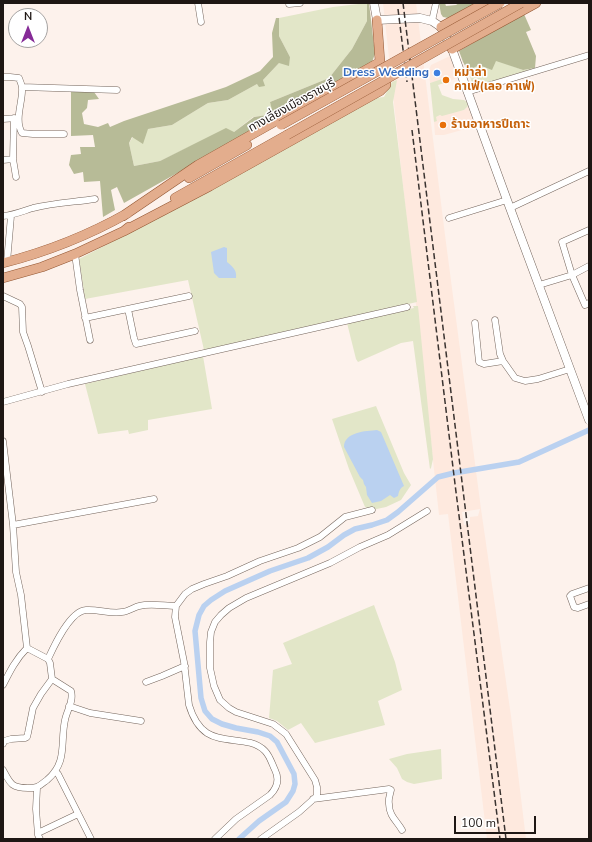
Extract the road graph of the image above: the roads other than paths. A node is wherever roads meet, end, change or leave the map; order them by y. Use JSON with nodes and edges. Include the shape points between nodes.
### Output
{"nodes":[{"id":1,"x":198,"y":3,"type":"edge"},
{"id":2,"x":300,"y":3,"type":"edge"},
{"id":3,"x":374,"y":3,"type":"edge"},
{"id":4,"x":436,"y":3,"type":"edge"},
{"id":5,"x":485,"y":3,"type":"edge"},
{"id":6,"x":500,"y":3,"type":"edge"},
{"id":7,"x":521,"y":3,"type":"edge"},
{"id":8,"x":536,"y":3,"type":"edge"},
{"id":9,"x":289,"y":4,"type":"dead end"},
{"id":10,"x":377,"y":20,"type":"junction"},
{"id":11,"x":432,"y":21,"type":"junction"},
{"id":12,"x":201,"y":22,"type":"dead end"},
{"id":13,"x":441,"y":27,"type":"junction"},
{"id":14,"x":452,"y":50,"type":"junction"},
{"id":15,"x":589,"y":55,"type":"edge"},
{"id":16,"x":380,"y":62,"type":"junction"},
{"id":17,"x":3,"y":77,"type":"edge"},
{"id":18,"x":22,"y":87,"type":"junction"},
{"id":19,"x":117,"y":90,"type":"dead end"},
{"id":20,"x":467,"y":92,"type":"junction"},
{"id":21,"x":16,"y":118,"type":"junction"},
{"id":22,"x":3,"y":119,"type":"edge"},
{"id":23,"x":64,"y":134,"type":"dead end"},
{"id":24,"x":13,"y":159,"type":"junction"},
{"id":25,"x":3,"y":160,"type":"edge"},
{"id":26,"x":589,"y":171,"type":"edge"},
{"id":27,"x":16,"y":178,"type":"dead end"},
{"id":28,"x":95,"y":199,"type":"dead end"},
{"id":29,"x":506,"y":200,"type":"junction"},
{"id":30,"x":510,"y":208,"type":"junction"},
{"id":31,"x":152,"y":211,"type":"junction"},
{"id":32,"x":3,"y":216,"type":"edge"},
{"id":33,"x":11,"y":216,"type":"junction"},
{"id":34,"x":123,"y":216,"type":"junction"},
{"id":35,"x":449,"y":218,"type":"dead end"},
{"id":36,"x":97,"y":230,"type":"junction"},
{"id":37,"x":589,"y":230,"type":"edge"},
{"id":38,"x":124,"y":231,"type":"junction"},
{"id":39,"x":75,"y":254,"type":"junction"},
{"id":40,"x":33,"y":261,"type":"junction"},
{"id":41,"x":4,"y":264,"type":"edge"},
{"id":42,"x":589,"y":266,"type":"edge"},
{"id":43,"x":3,"y":272,"type":"edge"},
{"id":44,"x":572,"y":275,"type":"junction"},
{"id":45,"x":3,"y":278,"type":"edge"},
{"id":46,"x":539,"y":285,"type":"junction"},
{"id":47,"x":3,"y":296,"type":"edge"},
{"id":48,"x":189,"y":296,"type":"dead end"},
{"id":49,"x":589,"y":303,"type":"edge"},
{"id":50,"x":407,"y":307,"type":"dead end"},
{"id":51,"x":128,"y":309,"type":"junction"},
{"id":52,"x":85,"y":318,"type":"junction"},
{"id":53,"x":495,"y":320,"type":"dead end"},
{"id":54,"x":475,"y":323,"type":"dead end"},
{"id":55,"x":195,"y":331,"type":"dead end"},
{"id":56,"x":90,"y":340,"type":"dead end"},
{"id":57,"x":503,"y":361,"type":"junction"},
{"id":58,"x":570,"y":369,"type":"junction"},
{"id":59,"x":42,"y":392,"type":"junction"},
{"id":60,"x":3,"y":402,"type":"edge"},
{"id":61,"x":587,"y":413,"type":"edge"},
{"id":62,"x":3,"y":441,"type":"edge"},
{"id":63,"x":5,"y":475,"type":"edge"},
{"id":64,"x":154,"y":499,"type":"dead end"},
{"id":65,"x":372,"y":510,"type":"dead end"},
{"id":66,"x":427,"y":511,"type":"dead end"},
{"id":67,"x":14,"y":525,"type":"junction"},
{"id":68,"x":589,"y":588,"type":"edge"},
{"id":69,"x":589,"y":604,"type":"edge"},
{"id":70,"x":176,"y":606,"type":"junction"},
{"id":71,"x":26,"y":648,"type":"junction"},
{"id":72,"x":48,"y":659,"type":"junction"},
{"id":73,"x":185,"y":666,"type":"junction"},
{"id":74,"x":52,"y":679,"type":"junction"},
{"id":75,"x":146,"y":682,"type":"dead end"},
{"id":76,"x":3,"y":685,"type":"edge"},
{"id":77,"x":69,"y":706,"type":"junction"},
{"id":78,"x":141,"y":720,"type":"dead end"},
{"id":79,"x":3,"y":744,"type":"edge"},
{"id":80,"x":3,"y":770,"type":"edge"},
{"id":81,"x":55,"y":771,"type":"junction"},
{"id":82,"x":37,"y":788,"type":"junction"},
{"id":83,"x":313,"y":799,"type":"junction"},
{"id":84,"x":78,"y":814,"type":"junction"},
{"id":85,"x":402,"y":830,"type":"dead end"},
{"id":86,"x":39,"y":836,"type":"edge"},
{"id":87,"x":90,"y":839,"type":"edge"},
{"id":88,"x":215,"y":839,"type":"edge"},
{"id":89,"x":261,"y":839,"type":"edge"}],
"edges":[{"from":1,"to":12,"type":"street"},
{"from":2,"to":9,"type":"street"},
{"from":3,"to":10,"type":"main road"},
{"from":4,"to":11,"type":"street"},
{"from":5,"to":13,"type":"main road"},
{"from":6,"to":34,"type":"main road","name":"ทางเลี่ยงเมืองราชบุรี","bridge":true},
{"from":7,"to":31,"type":"main road","name":"ทางเลี่ยงเมืองราชบุรี","bridge":true},
{"from":8,"to":14,"type":"main road"},
{"from":10,"to":11,"type":"main road","via":[[420,18]]},
{"from":10,"to":16,"type":"main road"},
{"from":11,"to":13,"type":"main road"},
{"from":13,"to":14,"type":"main road"},
{"from":14,"to":20,"type":"main road"},
{"from":15,"to":20,"type":"street"},
{"from":16,"to":34,"type":"main road","via":[[198,165]]},
{"from":16,"to":38,"type":"main road","via":[[386,75],[386,85],[380,91]]},
{"from":17,"to":18,"type":"street","via":[[19,78]]},
{"from":18,"to":19,"type":"street"},
{"from":18,"to":21,"type":"street"},
{"from":20,"to":29,"type":"main road"},
{"from":21,"to":22,"type":"street"},
{"from":21,"to":23,"type":"street","via":[[22,133]]},
{"from":21,"to":24,"type":"street"},
{"from":24,"to":25,"type":"street"},
{"from":24,"to":27,"type":"street"},
{"from":26,"to":30,"type":"street"},
{"from":28,"to":33,"type":"street","via":[[34,208]]},
{"from":29,"to":30,"type":"main road"},
{"from":29,"to":35,"type":"street"},
{"from":30,"to":46,"type":"main road"},
{"from":31,"to":38,"type":"main road","name":"ทางเลี่ยงเมืองราชบุรี"},
{"from":31,"to":40,"type":"main road","name":"ทางเลี่ยงเมืองราชบุรี","via":[[77,248]]},
{"from":32,"to":33,"type":"street"},
{"from":33,"to":41,"type":"street"},
{"from":34,"to":36,"type":"main road","name":"ทางเลี่ยงเมืองราชบุรี"},
{"from":36,"to":40,"type":"main road","name":"ทางเลี่ยงเมืองราชบุรี"},
{"from":36,"to":41,"type":"main road","name":"ทางเลี่ยงเมืองราชบุรี"},
{"from":37,"to":44,"type":"street","via":[[562,242]]},
{"from":38,"to":39,"type":"main road","name":"ทางเลี่ยงเมืองราชบุรี"},
{"from":39,"to":45,"type":"main road","name":"ทางเลี่ยงเมืองราชบุรี"},
{"from":39,"to":52,"type":"street"},
{"from":40,"to":41,"type":"main road","name":"ทางเลี่ยงเมืองราชบุรี"},
{"from":40,"to":43,"type":"main road","name":"ทางเลี่ยงเมืองราชบุรี"},
{"from":42,"to":44,"type":"street"},
{"from":44,"to":46,"type":"street"},
{"from":44,"to":49,"type":"street","via":[[585,305]]},
{"from":46,"to":58,"type":"main road"},
{"from":47,"to":59,"type":"street","via":[[22,307],[23,332]]},
{"from":48,"to":51,"type":"street"},
{"from":50,"to":59,"type":"street"},
{"from":51,"to":52,"type":"street"},
{"from":51,"to":55,"type":"street","via":[[136,344]]},
{"from":52,"to":56,"type":"street"},
{"from":53,"to":57,"type":"street"},
{"from":54,"to":57,"type":"street","via":[[479,362],[484,364]]},
{"from":57,"to":58,"type":"street","via":[[515,378],[525,381]]},
{"from":58,"to":61,"type":"main road"},
{"from":59,"to":60,"type":"street"},
{"from":62,"to":63,"type":"street"},
{"from":63,"to":67,"type":"street"},
{"from":64,"to":67,"type":"street"},
{"from":65,"to":70,"type":"street","via":[[345,517],[320,537],[298,548],[192,589]]},
{"from":66,"to":83,"type":"street","via":[[388,536],[246,598],[221,614],[211,632],[210,668],[220,700],[236,712],[273,724],[286,734],[315,780],[317,796]]},
{"from":67,"to":71,"type":"street","via":[[16,572]]},
{"from":68,"to":69,"type":"street","via":[[570,596],[576,608]]},
{"from":70,"to":72,"type":"street","via":[[146,604],[123,612],[85,610],[77,613],[61,632]]},
{"from":70,"to":73,"type":"street"},
{"from":71,"to":72,"type":"street"},
{"from":71,"to":76,"type":"street","via":[[18,656]]},
{"from":72,"to":74,"type":"street"},
{"from":73,"to":75,"type":"street"},
{"from":73,"to":88,"type":"street","via":[[188,705],[202,728],[214,736],[260,747],[277,774],[277,786],[274,791],[236,819]]},
{"from":74,"to":77,"type":"street","via":[[71,691]]},
{"from":74,"to":79,"type":"street","via":[[32,708],[26,737],[4,741]]},
{"from":77,"to":78,"type":"street","via":[[90,713]]},
{"from":77,"to":81,"type":"street","via":[[62,755]]},
{"from":80,"to":82,"type":"street","via":[[11,784],[16,787]]},
{"from":81,"to":82,"type":"street"},
{"from":81,"to":84,"type":"street"},
{"from":82,"to":86,"type":"street"},
{"from":83,"to":85,"type":"street","via":[[389,789],[389,808]]},
{"from":83,"to":89,"type":"street"},
{"from":84,"to":86,"type":"street"},
{"from":84,"to":87,"type":"street"}]}
